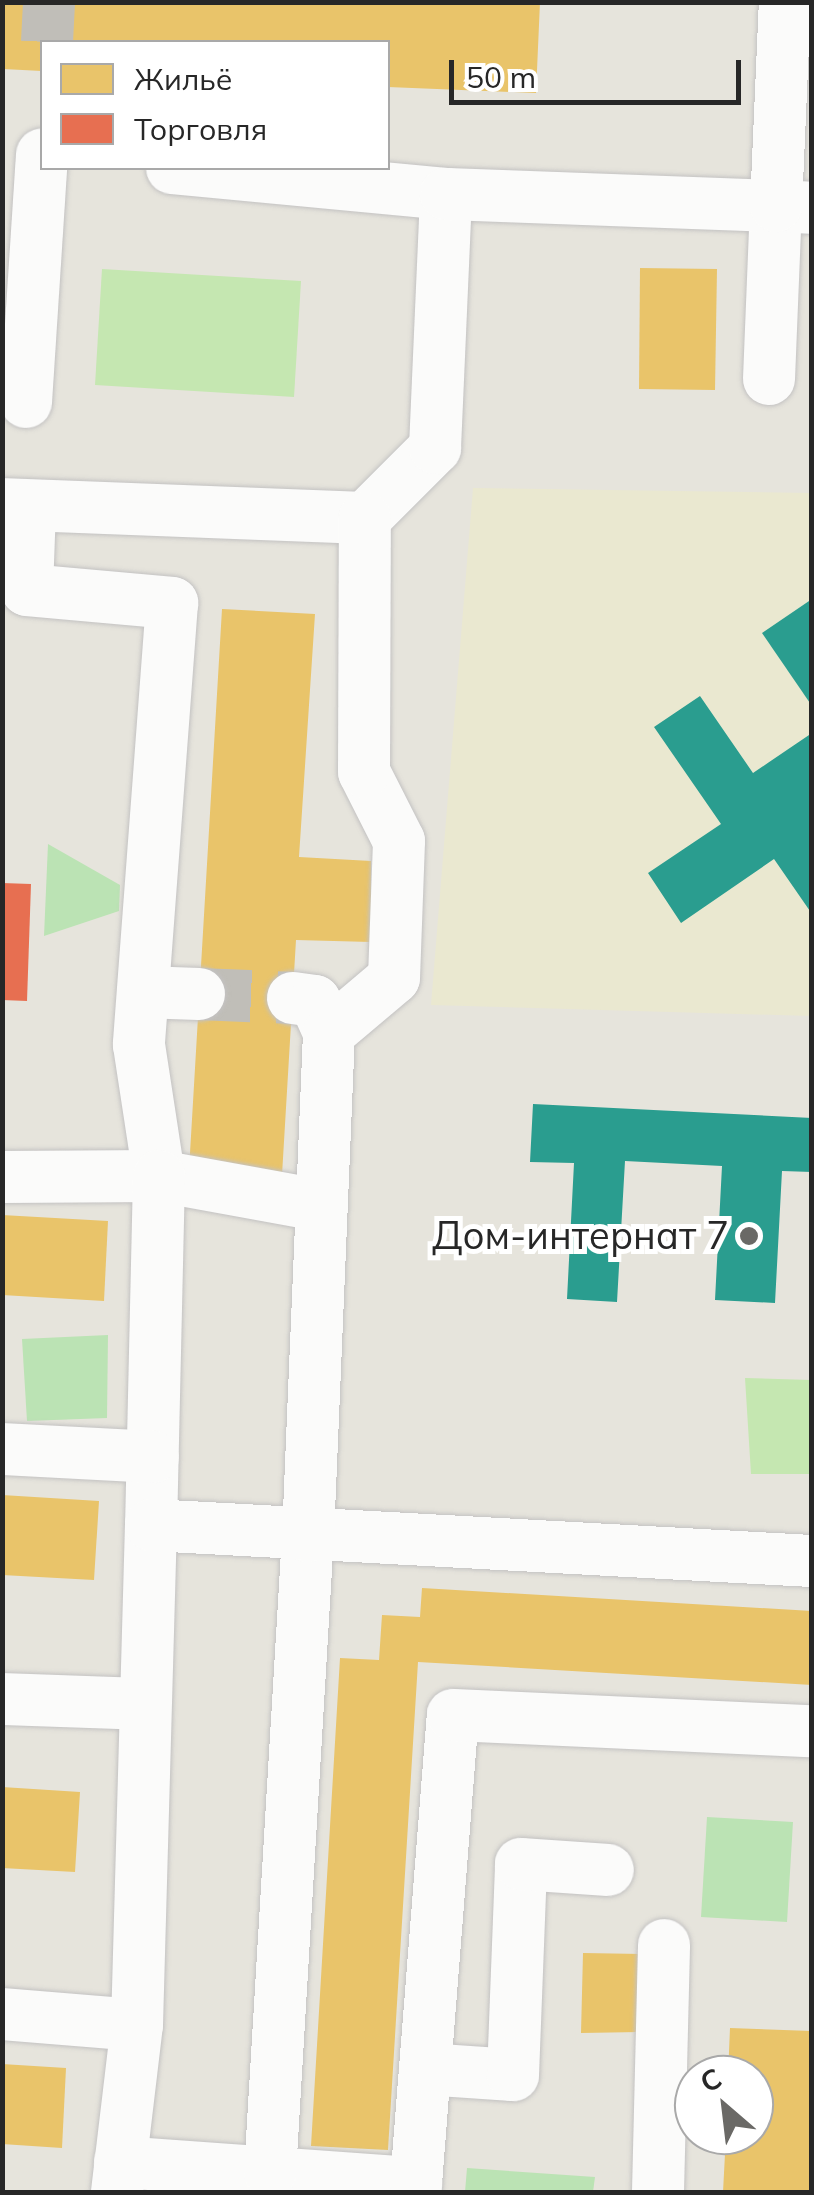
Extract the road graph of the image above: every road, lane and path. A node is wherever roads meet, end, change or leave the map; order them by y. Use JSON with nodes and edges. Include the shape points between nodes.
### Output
{"nodes":[{"id":1,"x":793,"y":16,"type":"edge"},
{"id":2,"x":41,"y":170,"type":"edge"},
{"id":3,"x":193,"y":170,"type":"edge"},
{"id":4,"x":446,"y":194,"type":"junction"},
{"id":5,"x":794,"y":207,"type":"edge"},
{"id":6,"x":768,"y":380,"type":"dead end"},
{"id":7,"x":26,"y":402,"type":"dead end"},
{"id":8,"x":16,"y":506,"type":"edge"},
{"id":9,"x":365,"y":518,"type":"junction"},
{"id":10,"x":143,"y":992,"type":"junction"},
{"id":11,"x":199,"y":994,"type":"tunnel mouth"},
{"id":12,"x":159,"y":1176,"type":"junction"},
{"id":13,"x":2,"y":1177,"type":"edge"},
{"id":14,"x":319,"y":1205,"type":"junction"},
{"id":15,"x":2,"y":1449,"type":"edge"},
{"id":16,"x":153,"y":1458,"type":"junction"},
{"id":17,"x":151,"y":1525,"type":"junction"},
{"id":18,"x":308,"y":1536,"type":"junction"},
{"id":19,"x":812,"y":1561,"type":"edge"},
{"id":20,"x":2,"y":1699,"type":"edge"},
{"id":21,"x":144,"y":1704,"type":"junction"},
{"id":22,"x":812,"y":1731,"type":"edge"},
{"id":23,"x":608,"y":1870,"type":"dead end"},
{"id":24,"x":664,"y":1944,"type":"dead end"},
{"id":25,"x":2,"y":2014,"type":"edge"},
{"id":26,"x":138,"y":2026,"type":"junction"},
{"id":27,"x":425,"y":2069,"type":"junction"},
{"id":28,"x":270,"y":2173,"type":"junction"},
{"id":29,"x":119,"y":2177,"type":"edge"},
{"id":30,"x":349,"y":2185,"type":"edge"},
{"id":31,"x":658,"y":2192,"type":"edge"}],
"edges":[{"from":1,"to":5,"type":"lane"},
{"from":2,"to":7,"type":"lane"},
{"from":3,"to":4,"type":"lane"},
{"from":4,"to":5,"type":"lane"},
{"from":4,"to":9,"type":"lane","via":[[436,448]]},
{"from":5,"to":6,"type":"lane"},
{"from":8,"to":9,"type":"lane"},
{"from":8,"to":10,"type":"lane","via":[[28,590],[172,604]]},
{"from":9,"to":14,"type":"lane","via":[[364,772],[399,841],[394,978],[310,1015]]},
{"from":10,"to":11,"type":"lane"},
{"from":10,"to":12,"type":"lane","via":[[139,1045]]},
{"from":12,"to":13,"type":"lane"},
{"from":12,"to":14,"type":"lane"},
{"from":12,"to":16,"type":"lane"},
{"from":14,"to":18,"type":"lane"},
{"from":15,"to":16,"type":"lane"},
{"from":16,"to":17,"type":"lane"},
{"from":17,"to":18,"type":"lane"},
{"from":17,"to":21,"type":"lane"},
{"from":18,"to":19,"type":"lane"},
{"from":18,"to":28,"type":"lane"},
{"from":20,"to":21,"type":"lane"},
{"from":21,"to":26,"type":"lane"},
{"from":22,"to":27,"type":"lane","via":[[453,1714]]},
{"from":23,"to":27,"type":"lane","via":[[521,1864],[513,2075]]},
{"from":24,"to":31,"type":"lane"},
{"from":25,"to":26,"type":"lane"},
{"from":26,"to":29,"type":"lane"},
{"from":27,"to":30,"type":"lane","via":[[416,2183]]},
{"from":28,"to":29,"type":"lane"},
{"from":28,"to":30,"type":"lane"}]}
